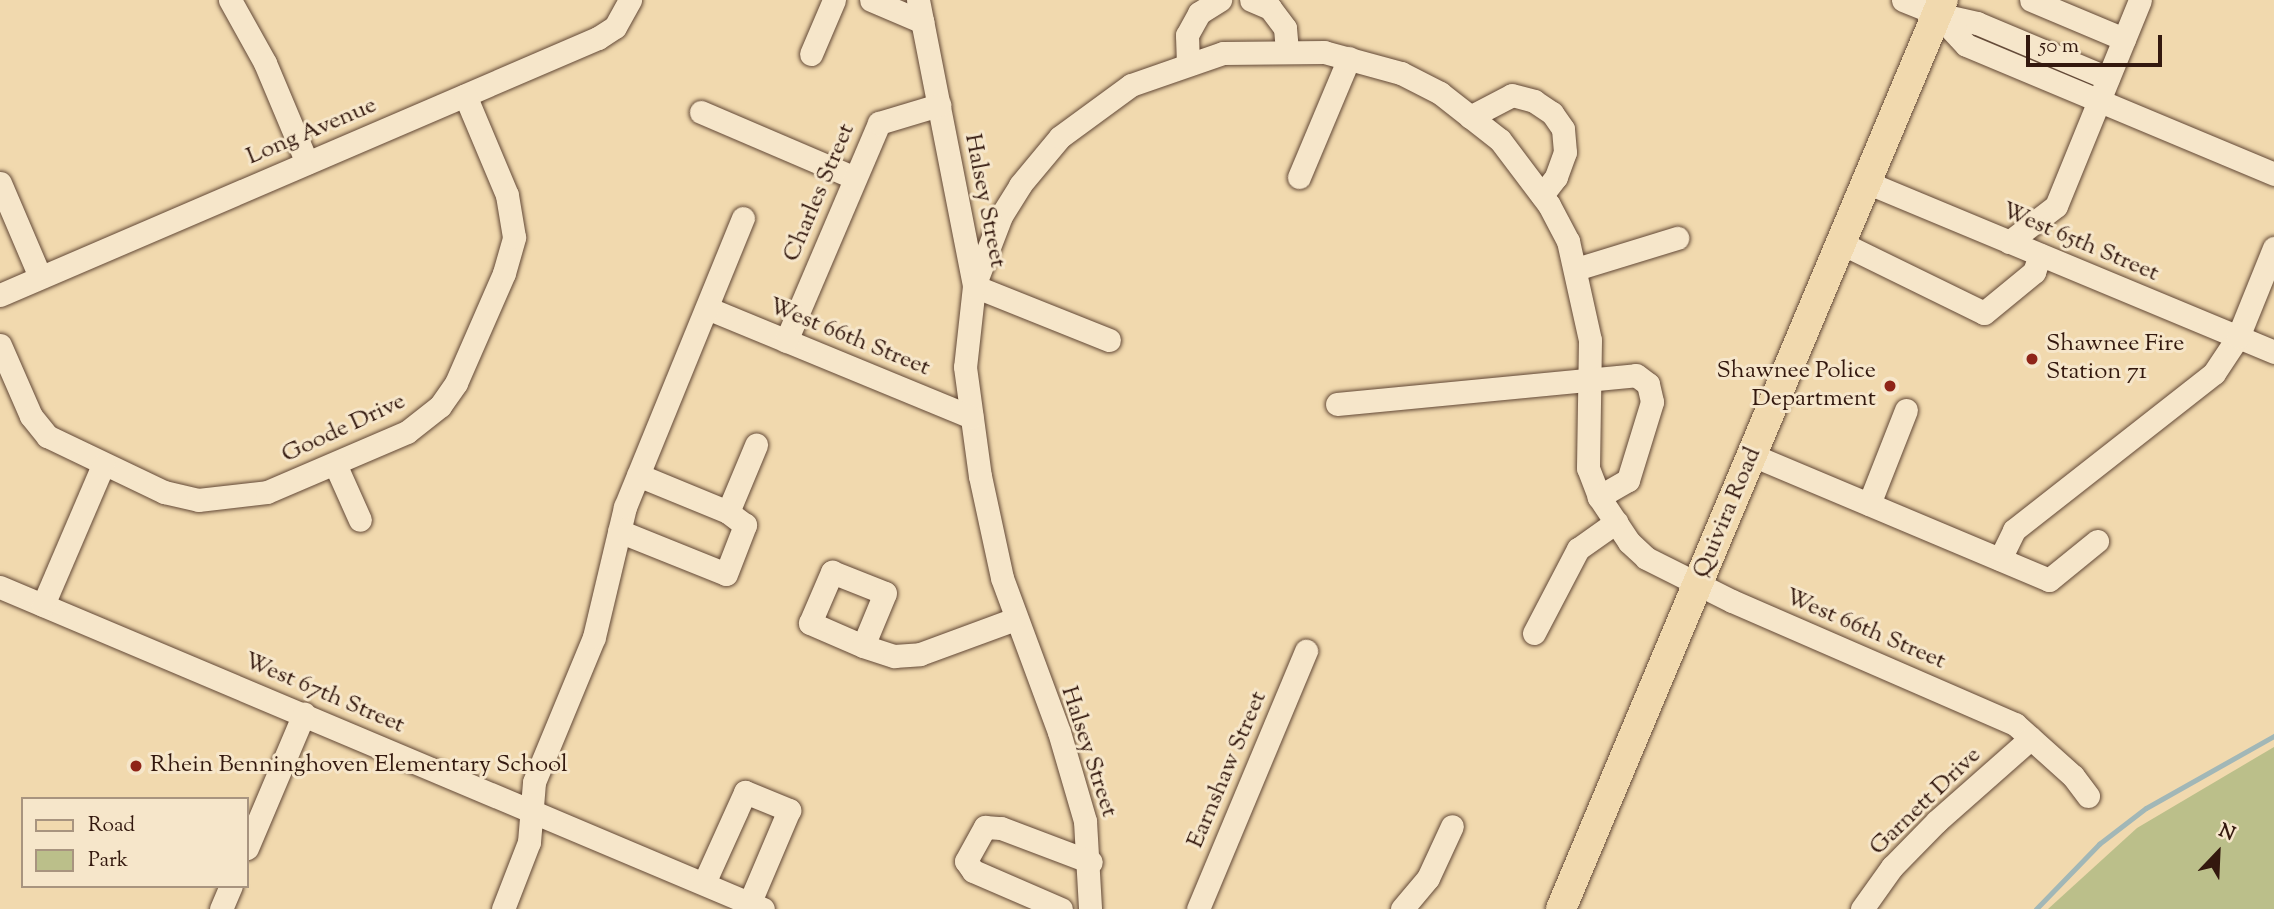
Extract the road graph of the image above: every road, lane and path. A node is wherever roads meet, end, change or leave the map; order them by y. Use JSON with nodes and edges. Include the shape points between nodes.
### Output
{"nodes":[{"id":1,"x":230,"y":0,"type":"edge"},
{"id":2,"x":630,"y":0,"type":"edge"},
{"id":3,"x":834,"y":0,"type":"edge"},
{"id":4,"x":871,"y":0,"type":"edge"},
{"id":5,"x":1220,"y":0,"type":"edge"},
{"id":6,"x":1251,"y":0,"type":"edge"},
{"id":7,"x":1903,"y":0,"type":"edge"},
{"id":8,"x":2031,"y":0,"type":"edge"},
{"id":9,"x":2140,"y":0,"type":"edge"},
{"id":10,"x":1940,"y":7,"type":"edge"},
{"id":11,"x":921,"y":11,"type":"edge"},
{"id":12,"x":2124,"y":39,"type":"junction"},
{"id":13,"x":1287,"y":51,"type":"junction"},
{"id":14,"x":811,"y":54,"type":"dead end"},
{"id":15,"x":1349,"y":58,"type":"junction"},
{"id":16,"x":1188,"y":64,"type":"junction"},
{"id":17,"x":2108,"y":78,"type":"junction"},
{"id":18,"x":464,"y":95,"type":"junction"},
{"id":19,"x":2098,"y":102,"type":"junction"},
{"id":20,"x":939,"y":105,"type":"junction"},
{"id":21,"x":701,"y":112,"type":"dead end"},
{"id":22,"x":1470,"y":117,"type":"junction"},
{"id":23,"x":307,"y":163,"type":"junction"},
{"id":24,"x":2274,"y":174,"type":"edge"},
{"id":25,"x":853,"y":177,"type":"junction"},
{"id":26,"x":1300,"y":177,"type":"dead end"},
{"id":27,"x":1866,"y":182,"type":"junction"},
{"id":28,"x":0,"y":183,"type":"edge"},
{"id":29,"x":1542,"y":195,"type":"junction"},
{"id":30,"x":743,"y":218,"type":"dead end"},
{"id":31,"x":1677,"y":238,"type":"dead end"},
{"id":32,"x":2009,"y":242,"type":"junction"},
{"id":33,"x":1840,"y":243,"type":"junction"},
{"id":34,"x":2274,"y":248,"type":"edge"},
{"id":35,"x":2040,"y":255,"type":"junction"},
{"id":36,"x":1576,"y":269,"type":"junction"},
{"id":37,"x":40,"y":277,"type":"junction"},
{"id":38,"x":974,"y":286,"type":"junction"},
{"id":39,"x":0,"y":295,"type":"edge"},
{"id":40,"x":707,"y":308,"type":"junction"},
{"id":41,"x":2238,"y":337,"type":"junction"},
{"id":42,"x":1109,"y":340,"type":"dead end"},
{"id":43,"x":786,"y":341,"type":"junction"},
{"id":44,"x":0,"y":345,"type":"edge"},
{"id":45,"x":2274,"y":352,"type":"edge"},
{"id":46,"x":1590,"y":378,"type":"junction"},
{"id":47,"x":1337,"y":404,"type":"dead end"},
{"id":48,"x":1906,"y":410,"type":"dead end"},
{"id":49,"x":971,"y":417,"type":"junction"},
{"id":50,"x":756,"y":445,"type":"dead end"},
{"id":51,"x":1752,"y":455,"type":"junction"},
{"id":52,"x":335,"y":464,"type":"junction"},
{"id":53,"x":103,"y":465,"type":"junction"},
{"id":54,"x":638,"y":475,"type":"junction"},
{"id":55,"x":1599,"y":497,"type":"junction"},
{"id":56,"x":1869,"y":504,"type":"junction"},
{"id":57,"x":728,"y":512,"type":"junction"},
{"id":58,"x":360,"y":520,"type":"dead end"},
{"id":59,"x":1616,"y":522,"type":"junction"},
{"id":60,"x":620,"y":531,"type":"junction"},
{"id":61,"x":2097,"y":541,"type":"dead end"},
{"id":62,"x":2000,"y":559,"type":"junction"},
{"id":63,"x":1699,"y":585,"type":"junction"},
{"id":64,"x":0,"y":587,"type":"edge"},
{"id":65,"x":43,"y":604,"type":"junction"},
{"id":66,"x":1015,"y":619,"type":"junction"},
{"id":67,"x":1534,"y":633,"type":"dead end"},
{"id":68,"x":863,"y":646,"type":"dead end"},
{"id":69,"x":1306,"y":651,"type":"dead end"},
{"id":70,"x":304,"y":714,"type":"junction"},
{"id":71,"x":2031,"y":738,"type":"junction"},
{"id":72,"x":2088,"y":796,"type":"dead end"},
{"id":73,"x":533,"y":811,"type":"junction"},
{"id":74,"x":1452,"y":826,"type":"dead end"},
{"id":75,"x":248,"y":846,"type":"edge"},
{"id":76,"x":1091,"y":862,"type":"junction"},
{"id":77,"x":704,"y":883,"type":"junction"},
{"id":78,"x":230,"y":888,"type":"edge"},
{"id":79,"x":756,"y":906,"type":"edge"},
{"id":80,"x":221,"y":909,"type":"edge"},
{"id":81,"x":503,"y":909,"type":"edge"},
{"id":82,"x":1061,"y":909,"type":"edge"},
{"id":83,"x":1090,"y":909,"type":"edge"},
{"id":84,"x":1198,"y":909,"type":"edge"},
{"id":85,"x":1402,"y":909,"type":"edge"},
{"id":86,"x":1561,"y":909,"type":"edge"},
{"id":87,"x":1863,"y":909,"type":"edge"}],
"edges":[{"from":1,"to":23,"type":"street","via":[[265,63]]},
{"from":2,"to":18,"type":"street","name":"Long Avenue","via":[[615,27],[598,38]]},
{"from":3,"to":14,"type":"street"},
{"from":4,"to":11,"type":"street"},
{"from":5,"to":16,"type":"street","via":[[1199,13],[1187,35]]},
{"from":6,"to":13,"type":"street","via":[[1270,8],[1285,28]]},
{"from":7,"to":10,"type":"street"},
{"from":8,"to":12,"type":"street"},
{"from":9,"to":12,"type":"street"},
{"from":10,"to":17,"type":"street"},
{"from":10,"to":19,"type":"street","via":[[1966,45]]},
{"from":10,"to":27,"type":"main road","name":"Quivira Road"},
{"from":11,"to":20,"type":"street","name":"Halsey Street"},
{"from":12,"to":17,"type":"street"},
{"from":13,"to":15,"type":"street","name":"West 66th Street"},
{"from":13,"to":16,"type":"street","name":"West 66th Street","via":[[1249,49]]},
{"from":15,"to":22,"type":"street","name":"West 66th Street","via":[[1401,73],[1440,93]]},
{"from":15,"to":26,"type":"street"},
{"from":16,"to":38,"type":"street","name":"West 66th Street","via":[[1131,85],[1060,137],[1001,216]]},
{"from":17,"to":19,"type":"street"},
{"from":18,"to":23,"type":"street","name":"Long Avenue"},
{"from":18,"to":52,"type":"street","name":"Goode Drive","via":[[512,214],[511,254],[456,383],[440,406],[407,432]]},
{"from":19,"to":24,"type":"street"},
{"from":19,"to":32,"type":"street","via":[[2056,206]]},
{"from":20,"to":25,"type":"street","name":"Charles Street","via":[[880,123]]},
{"from":20,"to":38,"type":"street","name":"Halsey Street"},
{"from":21,"to":25,"type":"street"},
{"from":22,"to":29,"type":"street","name":"West 66th Street","via":[[1506,147]]},
{"from":22,"to":29,"type":"street","via":[[1511,95],[1534,101],[1552,113],[1563,129],[1565,152],[1556,177]]},
{"from":23,"to":37,"type":"street","name":"Long Avenue"},
{"from":25,"to":43,"type":"street","name":"Charles Street"},
{"from":27,"to":32,"type":"street","name":"West 65th Street"},
{"from":27,"to":33,"type":"main road","name":"Quivira Road"},
{"from":28,"to":37,"type":"street"},
{"from":29,"to":36,"type":"street","name":"West 66th Street","via":[[1568,241]]},
{"from":30,"to":40,"type":"street"},
{"from":31,"to":36,"type":"street"},
{"from":32,"to":35,"type":"street","name":"West 65th Street"},
{"from":33,"to":35,"type":"street","via":[[1983,313],[2034,272]]},
{"from":33,"to":51,"type":"main road","name":"Quivira Road"},
{"from":34,"to":41,"type":"street"},
{"from":35,"to":41,"type":"street","name":"West 65th Street"},
{"from":36,"to":46,"type":"street","name":"West 66th Street","via":[[1588,318]]},
{"from":37,"to":39,"type":"street","name":"Long Avenue"},
{"from":38,"to":42,"type":"street"},
{"from":38,"to":49,"type":"street","name":"Halsey Street","via":[[965,367]]},
{"from":40,"to":43,"type":"street","name":"West 66th Street"},
{"from":40,"to":54,"type":"street"},
{"from":41,"to":45,"type":"street","name":"West 65th Street"},
{"from":41,"to":62,"type":"street","via":[[2214,373],[2014,530]]},
{"from":43,"to":49,"type":"street","name":"West 66th Street"},
{"from":44,"to":53,"type":"street","name":"Goode Drive","via":[[32,416],[47,436]]},
{"from":46,"to":47,"type":"street"},
{"from":46,"to":55,"type":"street","name":"West 66th Street","via":[[1588,468]]},
{"from":46,"to":55,"type":"street","via":[[1636,375],[1648,384],[1652,402],[1628,480]]},
{"from":48,"to":56,"type":"street"},
{"from":49,"to":66,"type":"street","name":"Halsey Street","via":[[1002,578]]},
{"from":50,"to":57,"type":"street"},
{"from":51,"to":56,"type":"street"},
{"from":51,"to":63,"type":"main road","name":"Quivira Road"},
{"from":52,"to":53,"type":"street","name":"Goode Drive","via":[[267,492],[220,500],[164,492]]},
{"from":52,"to":58,"type":"street"},
{"from":53,"to":65,"type":"street"},
{"from":54,"to":57,"type":"street"},
{"from":54,"to":60,"type":"street"},
{"from":55,"to":59,"type":"street","name":"West 66th Street"},
{"from":56,"to":62,"type":"street"},
{"from":57,"to":60,"type":"street","via":[[745,525],[726,574]]},
{"from":59,"to":63,"type":"street","name":"West 66th Street","via":[[1646,558]]},
{"from":59,"to":67,"type":"street","via":[[1578,550]]},
{"from":60,"to":73,"type":"street","via":[[588,659],[534,782]]},
{"from":61,"to":62,"type":"street","via":[[2049,580]]},
{"from":63,"to":71,"type":"street","name":"West 66th Street","via":[[1987,710]]},
{"from":63,"to":86,"type":"main road","name":"Quivira Road"},
{"from":64,"to":65,"type":"street","name":"West 67th Street"},
{"from":65,"to":70,"type":"street","name":"West 67th Street"},
{"from":66,"to":68,"type":"street","via":[[906,657]]},
{"from":66,"to":76,"type":"street","name":"Halsey Street","via":[[1068,759]]},
{"from":69,"to":84,"type":"street","name":"Earnshaw Street"},
{"from":70,"to":73,"type":"street","name":"West 67th Street"},
{"from":70,"to":75,"type":"street"},
{"from":71,"to":72,"type":"street","name":"West 66th Street"},
{"from":71,"to":87,"type":"street","name":"Garnett Drive","via":[[1900,858]]},
{"from":73,"to":77,"type":"street","name":"West 67th Street"},
{"from":73,"to":81,"type":"street","via":[[529,842]]},
{"from":74,"to":85,"type":"street","via":[[1428,878]]},
{"from":76,"to":82,"type":"street","via":[[1001,828],[985,827],[965,861],[973,871]]},
{"from":76,"to":83,"type":"street","name":"Halsey Street"},
{"from":77,"to":79,"type":"street","name":"West 67th Street"},
{"from":77,"to":79,"type":"street","name":"West 67th Street","via":[[745,792],[789,810]]},
{"from":78,"to":80,"type":"street"}]}
